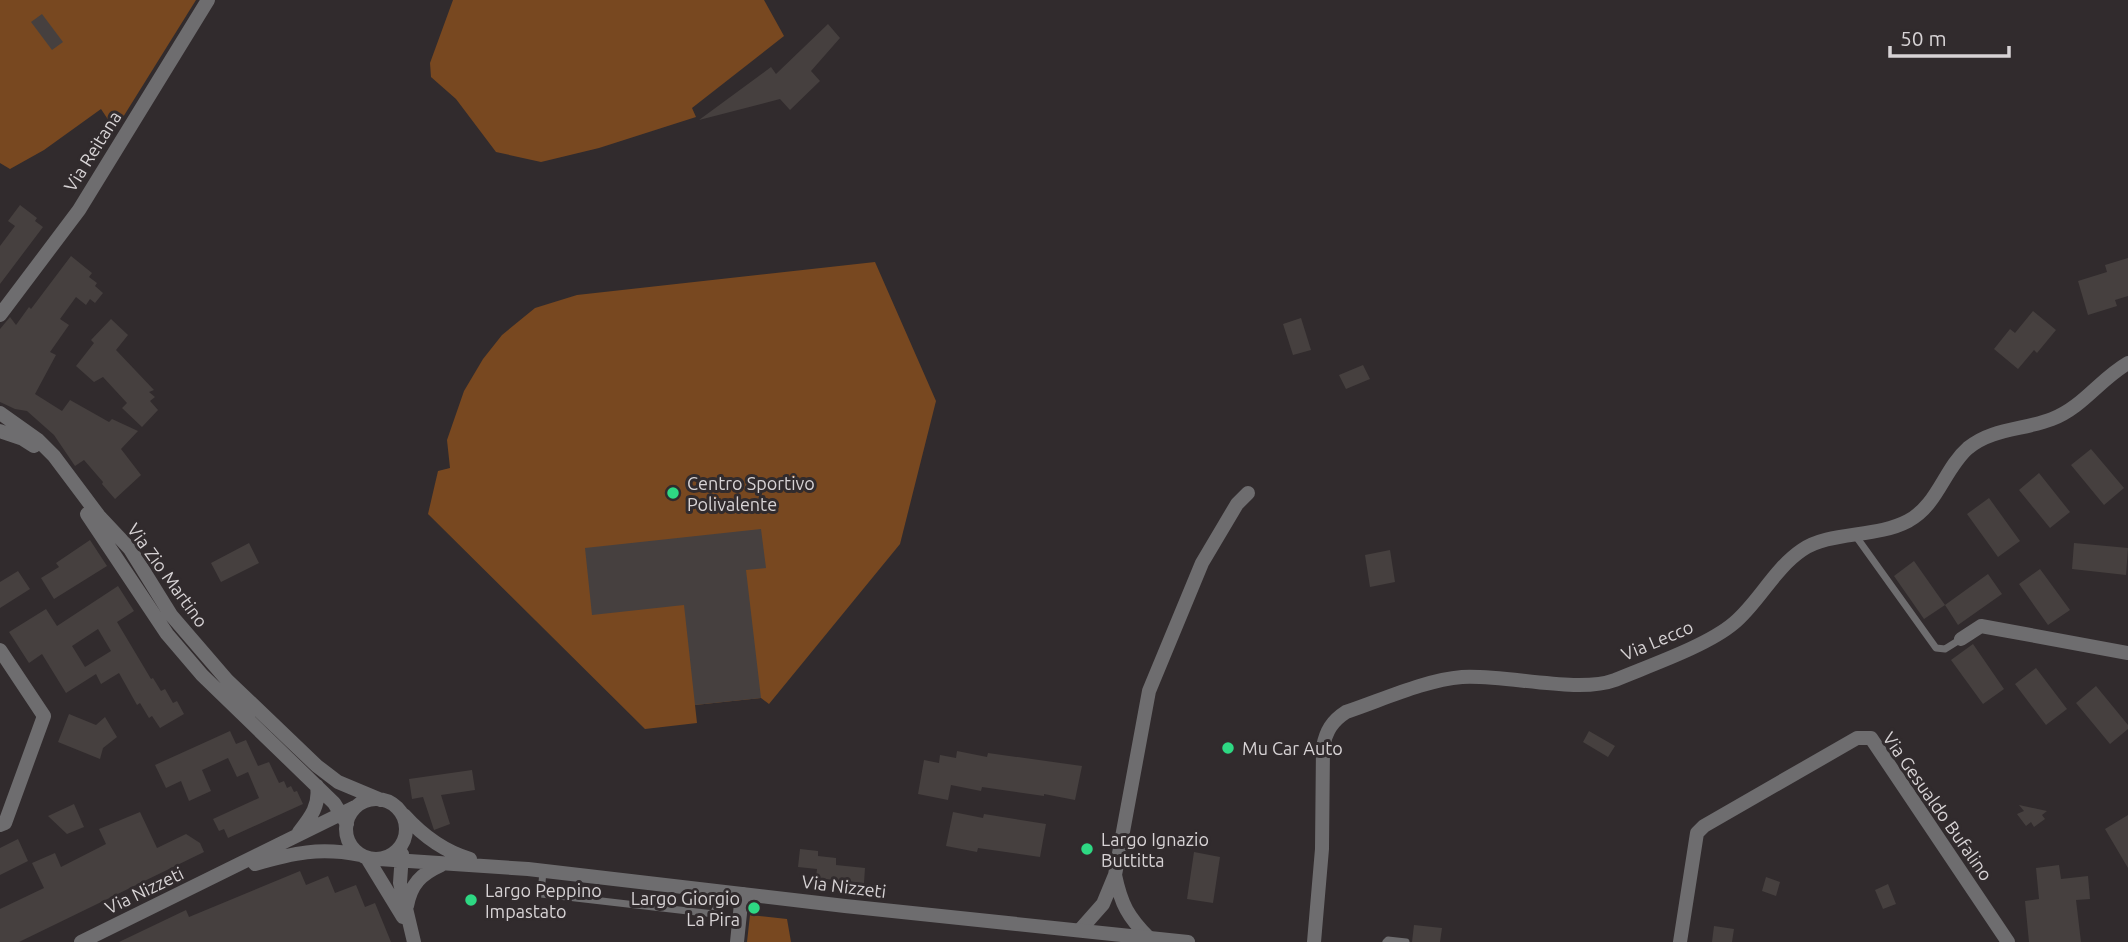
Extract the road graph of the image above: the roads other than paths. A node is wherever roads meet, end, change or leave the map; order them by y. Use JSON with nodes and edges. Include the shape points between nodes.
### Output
{"nodes":[{"id":1,"x":208,"y":0,"type":"edge"},
{"id":2,"x":0,"y":315,"type":"edge"},
{"id":3,"x":2128,"y":363,"type":"edge"},
{"id":4,"x":0,"y":413,"type":"edge"},
{"id":5,"x":0,"y":431,"type":"edge"},
{"id":6,"x":1248,"y":493,"type":"dead end"},
{"id":7,"x":1856,"y":535,"type":"junction"},
{"id":8,"x":1961,"y":639,"type":"joint"},
{"id":9,"x":0,"y":650,"type":"edge"},
{"id":10,"x":2128,"y":653,"type":"edge"},
{"id":11,"x":317,"y":786,"type":"junction"},
{"id":12,"x":381,"y":800,"type":"junction"},
{"id":13,"x":400,"y":812,"type":"junction"},
{"id":14,"x":344,"y":819,"type":"junction"},
{"id":15,"x":0,"y":825,"type":"edge"},
{"id":16,"x":297,"y":834,"type":"junction"},
{"id":17,"x":405,"y":838,"type":"junction"},
{"id":18,"x":369,"y":857,"type":"junction"},
{"id":19,"x":402,"y":862,"type":"junction"},
{"id":20,"x":443,"y":863,"type":"junction"},
{"id":21,"x":495,"y":866,"type":"junction"},
{"id":22,"x":543,"y":871,"type":"junction"},
{"id":23,"x":223,"y":873,"type":"junction"},
{"id":24,"x":1115,"y":875,"type":"junction"},
{"id":25,"x":720,"y":891,"type":"junction"},
{"id":26,"x":742,"y":894,"type":"junction"},
{"id":27,"x":407,"y":907,"type":"junction"},
{"id":28,"x":1080,"y":930,"type":"junction"},
{"id":29,"x":413,"y":938,"type":"edge"},
{"id":30,"x":1122,"y":938,"type":"edge"},
{"id":31,"x":1149,"y":938,"type":"junction"},
{"id":32,"x":81,"y":942,"type":"edge"},
{"id":33,"x":737,"y":942,"type":"edge"},
{"id":34,"x":1181,"y":942,"type":"edge"},
{"id":35,"x":1188,"y":942,"type":"edge"},
{"id":36,"x":1314,"y":942,"type":"edge"},
{"id":37,"x":1386,"y":942,"type":"edge"},
{"id":38,"x":1406,"y":942,"type":"edge"},
{"id":39,"x":1680,"y":942,"type":"edge"},
{"id":40,"x":2008,"y":942,"type":"edge"}],
"edges":[{"from":1,"to":2,"type":"street","name":"Via Reitana","via":[[79,210]]},
{"from":3,"to":7,"type":"street","name":"Via Lecco","via":[[2051,420],[1982,438],[1967,449],[1921,513],[1895,526]]},
{"from":4,"to":12,"type":"street","name":"Via Zio Martino","via":[[54,456],[130,549],[171,615],[227,680],[317,766],[338,782]]},
{"from":5,"to":11,"type":"street","name":"Via Zio Martino","via":[[23,439],[45,457],[167,634],[202,675]]},
{"from":6,"to":24,"type":"street","via":[[1202,563],[1149,691]]},
{"from":7,"to":8,"type":"lane","via":[[1936,648],[1945,649]]},
{"from":7,"to":36,"type":"street","name":"Via Lecco","via":[[1803,549],[1735,622],[1714,637],[1611,681],[1565,684],[1460,677],[1338,717],[1323,747],[1322,849]]},
{"from":8,"to":10,"type":"street","via":[[1980,626]]},
{"from":9,"to":15,"type":"street","via":[[44,716],[5,823]]},
{"from":11,"to":14,"type":"street","name":"Via Zio Martino"},
{"from":11,"to":16,"type":"street","via":[[317,806]]},
{"from":12,"to":13,"type":"street"},
{"from":12,"to":14,"type":"street","via":[[366,801]]},
{"from":13,"to":17,"type":"street"},
{"from":13,"to":21,"type":"street","via":[[439,847]]},
{"from":14,"to":16,"type":"street"},
{"from":14,"to":18,"type":"street","via":[[348,840]]},
{"from":16,"to":23,"type":"street"},
{"from":17,"to":18,"type":"street","via":[[397,851]]},
{"from":17,"to":19,"type":"street"},
{"from":18,"to":19,"type":"street"},
{"from":18,"to":23,"type":"street","via":[[312,850]]},
{"from":18,"to":29,"type":"street"},
{"from":19,"to":20,"type":"street"},
{"from":19,"to":27,"type":"street","via":[[400,883]]},
{"from":20,"to":21,"type":"street"},
{"from":20,"to":27,"type":"street","via":[[419,878]]},
{"from":21,"to":22,"type":"street","name":"Via Nizzeti"},
{"from":22,"to":25,"type":"street","name":"Via Nizzeti"},
{"from":22,"to":25,"type":"lane","via":[[541,894],[714,914]]},
{"from":23,"to":32,"type":"street","name":"Via Nizzeti"},
{"from":24,"to":28,"type":"street","via":[[1103,904]]},
{"from":24,"to":31,"type":"street","via":[[1125,911]]},
{"from":25,"to":26,"type":"street","name":"Via Nizzeti"},
{"from":26,"to":28,"type":"street","name":"Via Nizzeti"},
{"from":26,"to":33,"type":"street"},
{"from":27,"to":29,"type":"street"},
{"from":28,"to":30,"type":"street","name":"Via Nizzeti"},
{"from":30,"to":31,"type":"street","name":"Via Nizzeti"},
{"from":31,"to":34,"type":"street","name":"Via Nizzeti"},
{"from":34,"to":35,"type":"street","name":"Via Nizzeti"},
{"from":37,"to":38,"type":"lane"},
{"from":39,"to":40,"type":"street","name":"Via Gesualdo Bufalino","via":[[1697,834],[1857,738],[1871,738]]}]}
